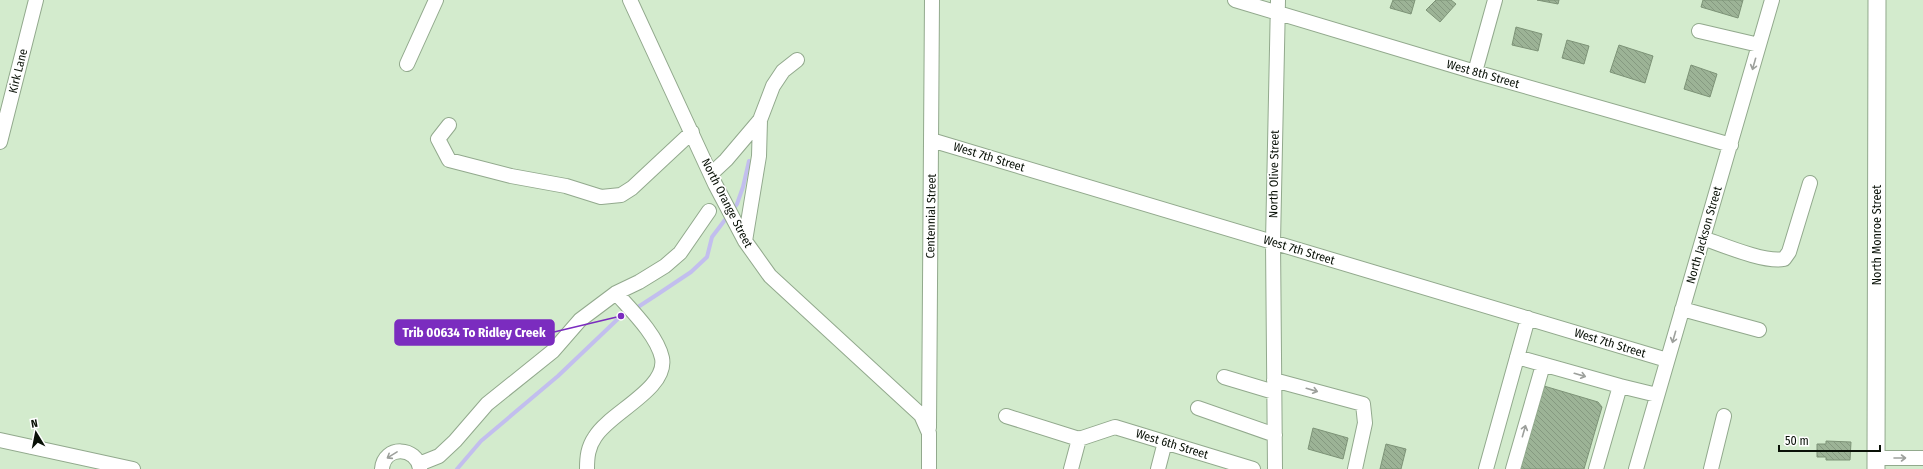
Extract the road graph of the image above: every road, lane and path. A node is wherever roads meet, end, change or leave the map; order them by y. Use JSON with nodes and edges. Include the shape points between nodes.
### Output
{"nodes":[{"id":1,"x":36,"y":0,"type":"edge"},
{"id":2,"x":436,"y":0,"type":"edge"},
{"id":3,"x":630,"y":0,"type":"edge"},
{"id":4,"x":932,"y":0,"type":"edge"},
{"id":5,"x":1235,"y":0,"type":"edge"},
{"id":6,"x":1495,"y":0,"type":"edge"},
{"id":7,"x":1772,"y":0,"type":"edge"},
{"id":8,"x":1877,"y":0,"type":"edge"},
{"id":9,"x":1278,"y":6,"type":"edge"},
{"id":10,"x":1699,"y":31,"type":"dead end"},
{"id":11,"x":1759,"y":45,"type":"junction"},
{"id":12,"x":797,"y":60,"type":"dead end"},
{"id":13,"x":407,"y":64,"type":"dead end"},
{"id":14,"x":1475,"y":72,"type":"junction"},
{"id":15,"x":760,"y":120,"type":"junction"},
{"id":16,"x":450,"y":125,"type":"dead end"},
{"id":17,"x":692,"y":132,"type":"junction"},
{"id":18,"x":931,"y":140,"type":"junction"},
{"id":19,"x":0,"y":142,"type":"edge"},
{"id":20,"x":1731,"y":145,"type":"junction"},
{"id":21,"x":711,"y":174,"type":"junction"},
{"id":22,"x":1810,"y":183,"type":"dead end"},
{"id":23,"x":709,"y":211,"type":"dead end"},
{"id":24,"x":1703,"y":238,"type":"junction"},
{"id":25,"x":745,"y":241,"type":"junction"},
{"id":26,"x":1273,"y":242,"type":"junction"},
{"id":27,"x":616,"y":293,"type":"junction"},
{"id":28,"x":1682,"y":309,"type":"junction"},
{"id":29,"x":1528,"y":318,"type":"junction"},
{"id":30,"x":1759,"y":330,"type":"dead end"},
{"id":31,"x":1517,"y":356,"type":"junction"},
{"id":32,"x":1667,"y":360,"type":"junction"},
{"id":33,"x":1543,"y":364,"type":"junction"},
{"id":34,"x":1224,"y":377,"type":"dead end"},
{"id":35,"x":1274,"y":386,"type":"junction"},
{"id":36,"x":1620,"y":386,"type":"junction"},
{"id":37,"x":1657,"y":395,"type":"junction"},
{"id":38,"x":1198,"y":408,"type":"dead end"},
{"id":39,"x":1006,"y":416,"type":"dead end"},
{"id":40,"x":1724,"y":416,"type":"dead end"},
{"id":41,"x":929,"y":432,"type":"junction"},
{"id":42,"x":1275,"y":435,"type":"junction"},
{"id":43,"x":0,"y":440,"type":"edge"},
{"id":44,"x":1079,"y":440,"type":"junction"},
{"id":45,"x":1165,"y":442,"type":"junction"},
{"id":46,"x":1923,"y":458,"type":"edge"},
{"id":47,"x":1876,"y":463,"type":"edge"},
{"id":48,"x":420,"y":466,"type":"edge"},
{"id":49,"x":133,"y":469,"type":"edge"},
{"id":50,"x":382,"y":469,"type":"edge"},
{"id":51,"x":587,"y":469,"type":"edge"},
{"id":52,"x":929,"y":469,"type":"edge"},
{"id":53,"x":1072,"y":469,"type":"edge"},
{"id":54,"x":1158,"y":469,"type":"edge"},
{"id":55,"x":1253,"y":469,"type":"edge"},
{"id":56,"x":1275,"y":469,"type":"edge"},
{"id":57,"x":1355,"y":469,"type":"edge"},
{"id":58,"x":1486,"y":469,"type":"edge"},
{"id":59,"x":1513,"y":469,"type":"edge"},
{"id":60,"x":1596,"y":469,"type":"edge"},
{"id":61,"x":1636,"y":469,"type":"edge"},
{"id":62,"x":1711,"y":469,"type":"edge"}],
"edges":[{"from":1,"to":19,"type":"street","name":"Kirk Lane"},
{"from":2,"to":13,"type":"street"},
{"from":3,"to":17,"type":"street","name":"North Orange Street"},
{"from":4,"to":18,"type":"street","name":"Centennial Street"},
{"from":5,"to":9,"type":"street","name":"West 8th Street"},
{"from":6,"to":14,"type":"street"},
{"from":7,"to":11,"type":"street","name":"North Jackson Street"},
{"from":8,"to":47,"type":"main road","name":"North Monroe Street"},
{"from":9,"to":14,"type":"street","name":"West 8th Street"},
{"from":9,"to":26,"type":"street","name":"North Olive Street"},
{"from":10,"to":11,"type":"street"},
{"from":11,"to":20,"type":"street","name":"North Jackson Street","one_way":true},
{"from":12,"to":15,"type":"street","via":[[783,71],[773,86]]},
{"from":14,"to":20,"type":"street","name":"West 8th Street"},
{"from":15,"to":21,"type":"street"},
{"from":15,"to":25,"type":"street","via":[[760,156]]},
{"from":16,"to":17,"type":"street","via":[[438,139],[448,160],[566,186],[601,197],[621,195],[632,188]]},
{"from":17,"to":21,"type":"street","name":"North Orange Street"},
{"from":18,"to":26,"type":"street","name":"West 7th Street"},
{"from":18,"to":41,"type":"street","name":"Centennial Street"},
{"from":20,"to":24,"type":"street","name":"North Jackson Street"},
{"from":21,"to":25,"type":"street","name":"North Orange Street"},
{"from":22,"to":24,"type":"street","via":[[1789,252],[1784,259],[1777,260],[1745,252]]},
{"from":23,"to":27,"type":"street","via":[[680,253],[666,266]]},
{"from":24,"to":28,"type":"street","name":"North Jackson Street"},
{"from":25,"to":41,"type":"street","name":"North Orange Street","via":[[770,276],[921,414]]},
{"from":26,"to":29,"type":"street","name":"West 7th Street"},
{"from":26,"to":35,"type":"street","name":"North Olive Street"},
{"from":27,"to":48,"type":"street","via":[[580,320],[553,351],[487,404],[439,456]]},
{"from":27,"to":51,"type":"street","via":[[642,322],[657,345],[662,359],[661,373],[649,388],[595,436],[588,449]]},
{"from":28,"to":30,"type":"street"},
{"from":28,"to":32,"type":"street","name":"North Jackson Street","one_way":true},
{"from":29,"to":31,"type":"street"},
{"from":29,"to":32,"type":"street","name":"West 7th Street"},
{"from":31,"to":33,"type":"street"},
{"from":31,"to":58,"type":"street"},
{"from":32,"to":37,"type":"street","name":"North Jackson Street"},
{"from":33,"to":36,"type":"street","one_way":true},
{"from":59,"to":33,"type":"street","one_way":true},
{"from":34,"to":35,"type":"street"},
{"from":35,"to":42,"type":"street","name":"North Olive Street"},
{"from":35,"to":57,"type":"street","one_way":true,"via":[[1363,404],[1365,423]]},
{"from":36,"to":37,"type":"street"},
{"from":36,"to":60,"type":"street"},
{"from":37,"to":61,"type":"street","name":"North Jackson Street"},
{"from":38,"to":42,"type":"street"},
{"from":39,"to":44,"type":"street"},
{"from":40,"to":62,"type":"street"},
{"from":41,"to":52,"type":"street","name":"North Orange Street"},
{"from":42,"to":56,"type":"street","name":"North Olive Street"},
{"from":43,"to":49,"type":"street"},
{"from":44,"to":45,"type":"street","name":"West 6th Street","via":[[1115,427]]},
{"from":44,"to":53,"type":"street"},
{"from":45,"to":54,"type":"street"},
{"from":45,"to":55,"type":"street","name":"West 6th Street"},
{"from":47,"to":46,"type":"street","one_way":true},
{"from":48,"to":50,"type":"street","one_way":true,"via":[[409,452],[396,451],[385,459]]}]}
